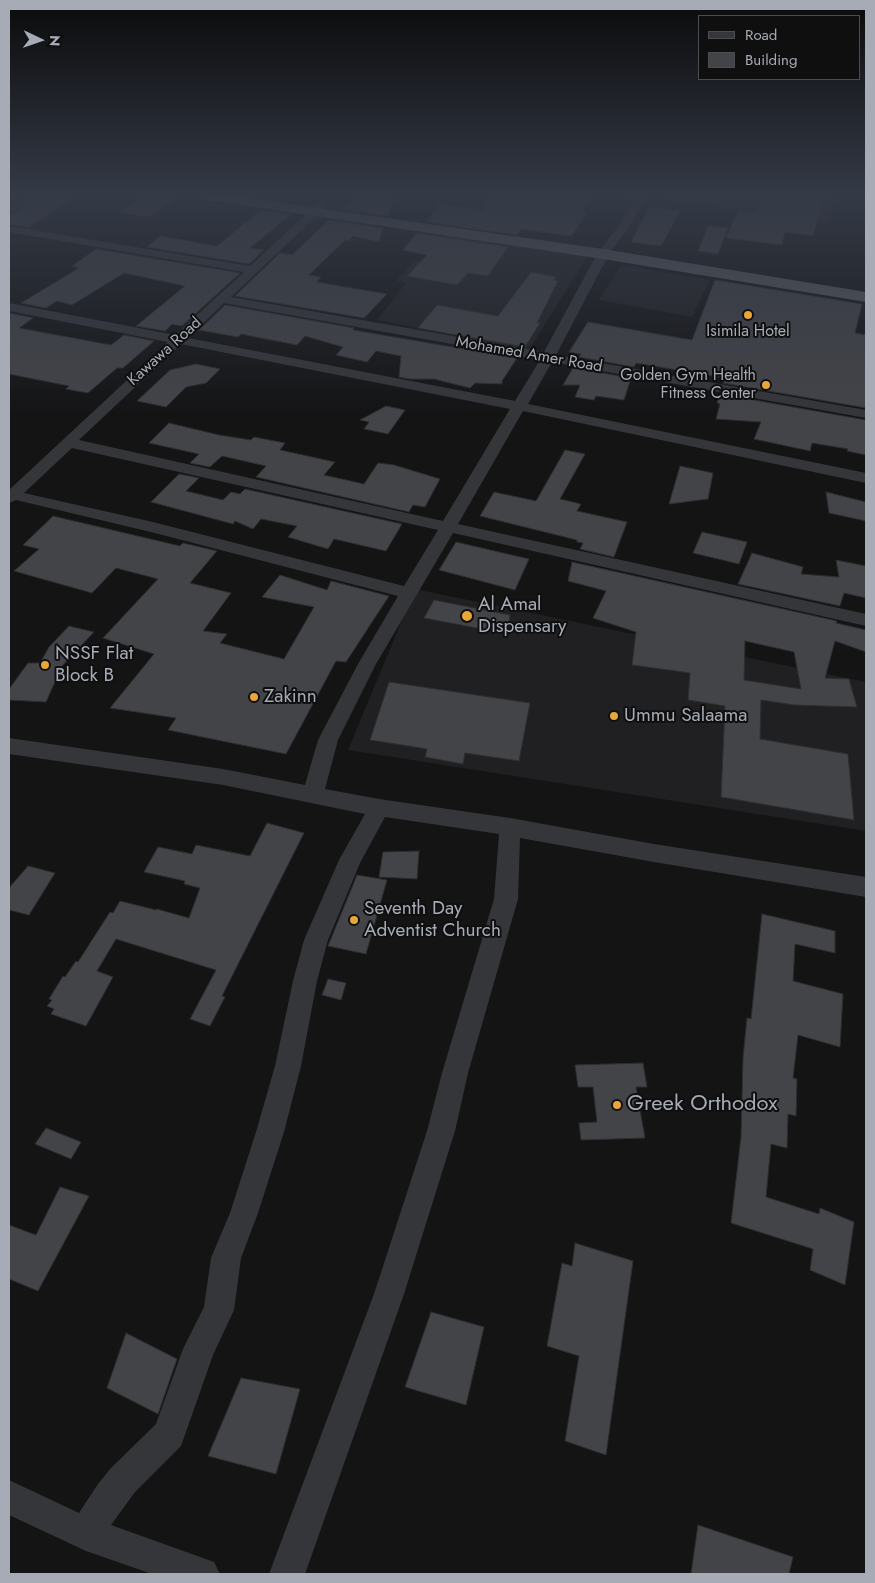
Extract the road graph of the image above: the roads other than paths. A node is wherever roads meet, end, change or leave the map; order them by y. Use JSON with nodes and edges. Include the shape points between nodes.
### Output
{"nodes":[{"id":1,"x":247,"y":269,"type":"edge"},
{"id":2,"x":595,"y":269,"type":"edge"},
{"id":3,"x":706,"y":269,"type":"edge"},
{"id":4,"x":722,"y":269,"type":"edge"},
{"id":5,"x":254,"y":270,"type":"joint"},
{"id":6,"x":866,"y":291,"type":"edge"},
{"id":7,"x":866,"y":297,"type":"edge"},
{"id":8,"x":222,"y":299,"type":"junction"},
{"id":9,"x":9,"y":307,"type":"edge"},
{"id":10,"x":177,"y":341,"type":"junction"},
{"id":11,"x":547,"y":359,"type":"junction"},
{"id":12,"x":518,"y":406,"type":"junction"},
{"id":13,"x":866,"y":414,"type":"edge"},
{"id":14,"x":67,"y":442,"type":"junction"},
{"id":15,"x":866,"y":478,"type":"edge"},
{"id":16,"x":11,"y":496,"type":"edge"},
{"id":17,"x":448,"y":527,"type":"junction"},
{"id":18,"x":408,"y":594,"type":"junction"},
{"id":19,"x":866,"y":620,"type":"edge"},
{"id":20,"x":9,"y":746,"type":"edge"},
{"id":21,"x":312,"y":794,"type":"junction"},
{"id":22,"x":379,"y":808,"type":"junction"},
{"id":23,"x":510,"y":827,"type":"junction"},
{"id":24,"x":866,"y":887,"type":"edge"},
{"id":25,"x":9,"y":1497,"type":"edge"},
{"id":26,"x":86,"y":1534,"type":"junction"},
{"id":27,"x":202,"y":1574,"type":"edge"},
{"id":28,"x":287,"y":1574,"type":"edge"}],
"edges":[{"from":1,"to":5,"type":"street"},
{"from":2,"to":11,"type":"street"},
{"from":3,"to":7,"type":"highway"},
{"from":4,"to":6,"type":"highway"},
{"from":5,"to":8,"type":"street","name":"Kawawa Road"},
{"from":8,"to":10,"type":"street","name":"Kawawa Road"},
{"from":8,"to":11,"type":"street","name":"Mohamed Amer Road"},
{"from":9,"to":10,"type":"street"},
{"from":10,"to":12,"type":"street"},
{"from":10,"to":14,"type":"street","name":"Kawawa Road"},
{"from":11,"to":12,"type":"street"},
{"from":11,"to":13,"type":"street","name":"Mohamed Amer Road"},
{"from":12,"to":15,"type":"street"},
{"from":12,"to":17,"type":"street"},
{"from":14,"to":16,"type":"street","name":"Kawawa Road"},
{"from":14,"to":17,"type":"street"},
{"from":16,"to":18,"type":"street","via":[[161,529]]},
{"from":17,"to":18,"type":"street"},
{"from":17,"to":19,"type":"street"},
{"from":18,"to":21,"type":"street","via":[[328,740]]},
{"from":20,"to":21,"type":"street","via":[[223,777]]},
{"from":21,"to":22,"type":"street"},
{"from":22,"to":23,"type":"street"},
{"from":22,"to":26,"type":"street","via":[[350,860],[316,940],[270,1132],[226,1258],[219,1310],[198,1349],[169,1434],[123,1480]]},
{"from":23,"to":24,"type":"street"},
{"from":23,"to":28,"type":"street","via":[[506,899],[441,1131],[390,1294]]},
{"from":25,"to":26,"type":"street"},
{"from":26,"to":27,"type":"street"}]}
